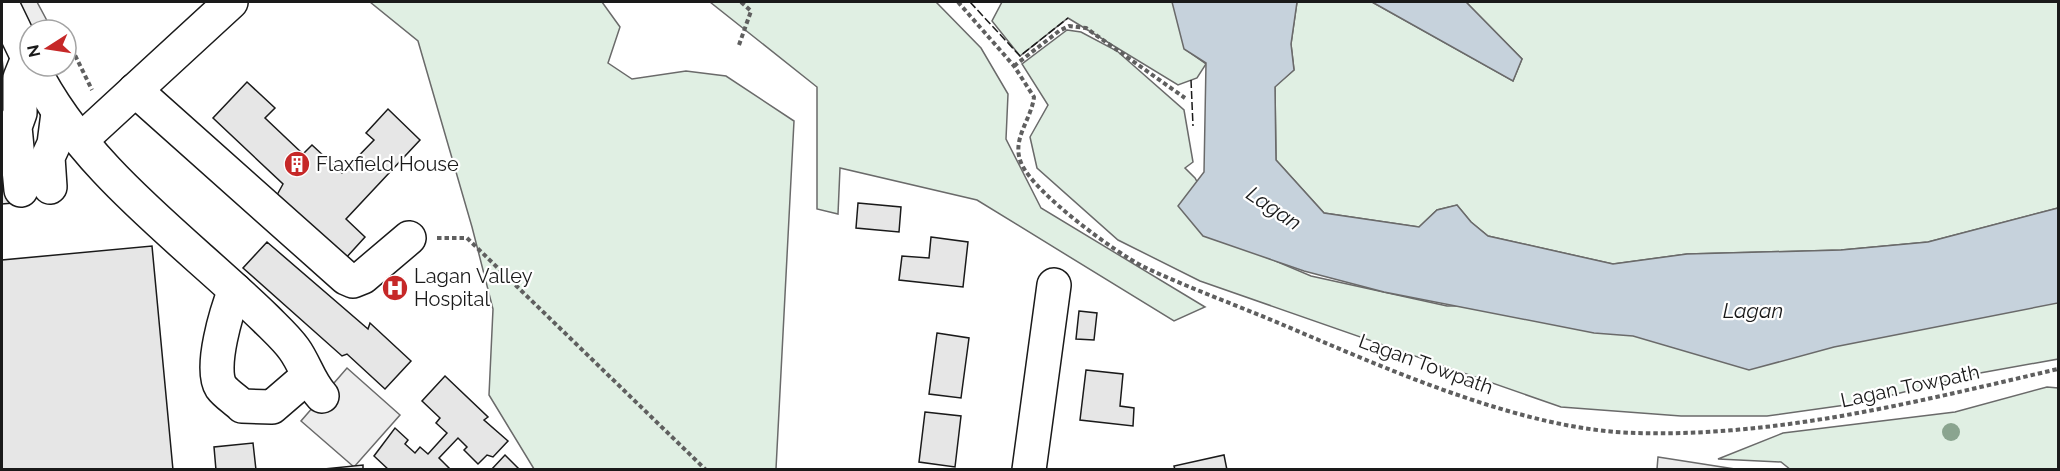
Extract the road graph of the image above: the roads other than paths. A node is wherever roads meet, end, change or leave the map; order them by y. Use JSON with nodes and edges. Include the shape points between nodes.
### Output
{"nodes":[{"id":1,"x":2,"y":4,"type":"edge"},
{"id":2,"x":211,"y":8,"type":"edge"},
{"id":3,"x":18,"y":37,"type":"edge"},
{"id":4,"x":20,"y":78,"type":"edge"},
{"id":5,"x":38,"y":78,"type":"edge"},
{"id":6,"x":135,"y":90,"type":"junction"},
{"id":7,"x":64,"y":132,"type":"junction"},
{"id":8,"x":409,"y":238,"type":"road end"},
{"id":9,"x":1054,"y":285,"type":"dead end"},
{"id":10,"x":235,"y":290,"type":"junction"},
{"id":11,"x":1029,"y":470,"type":"edge"}],
"edges":[{"from":1,"to":3,"type":"street"},
{"from":2,"to":6,"type":"street","via":[[151,58]]},
{"from":4,"to":7,"type":"street","via":[[20,113],[15,127],[42,188],[62,159]]},
{"from":5,"to":7,"type":"street"},
{"from":6,"to":7,"type":"street","via":[[107,116]]},
{"from":6,"to":8,"type":"street","via":[[346,278],[353,281],[363,277]]},
{"from":7,"to":10,"type":"street"},
{"from":9,"to":11,"type":"street"},
{"from":10,"to":10,"type":"street","via":[[295,350],[315,386],[272,407],[242,406],[221,386],[216,366]]}]}
